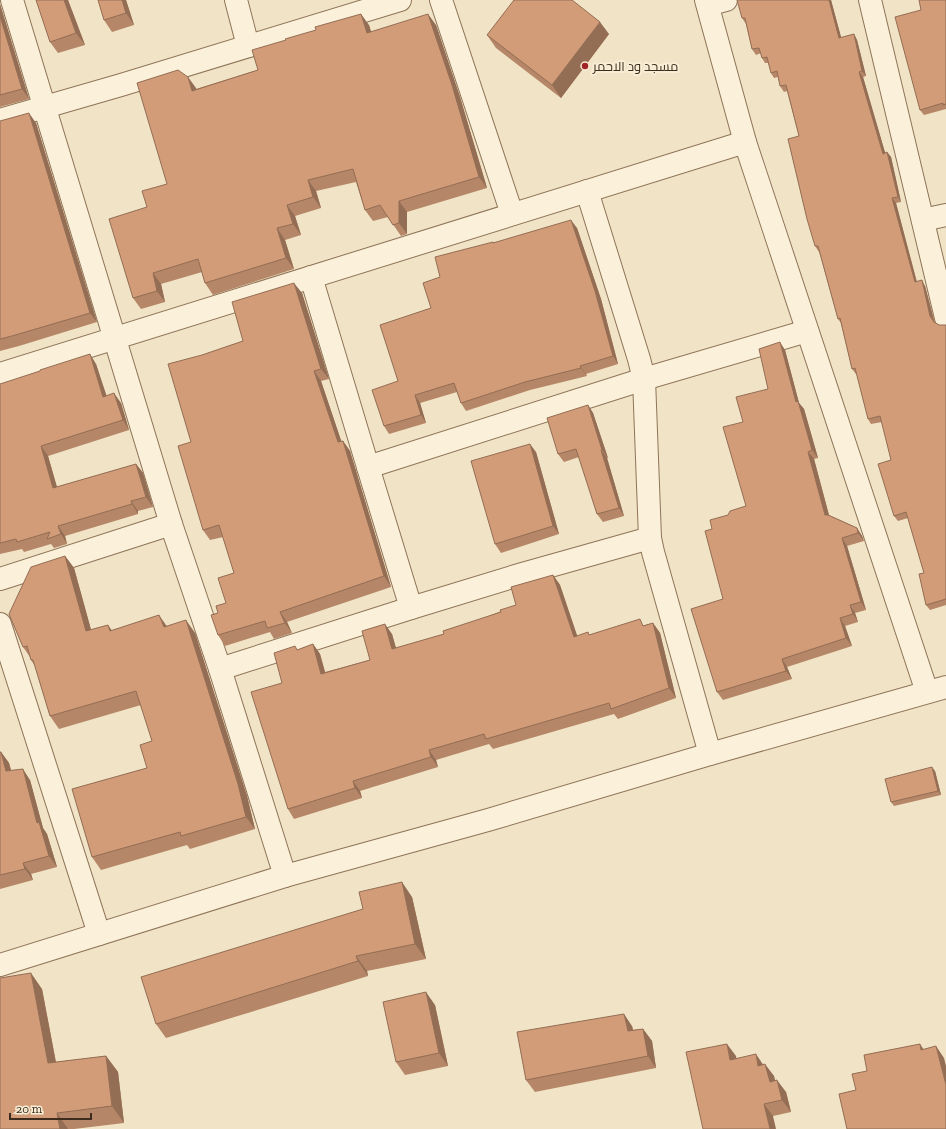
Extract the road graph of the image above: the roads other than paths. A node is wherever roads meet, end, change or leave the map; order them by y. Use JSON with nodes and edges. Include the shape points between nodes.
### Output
{"nodes":[{"id":1,"x":12,"y":0,"type":"edge"},
{"id":2,"x":236,"y":0,"type":"edge"},
{"id":3,"x":400,"y":0,"type":"edge"},
{"id":4,"x":441,"y":0,"type":"edge"},
{"id":5,"x":870,"y":0,"type":"edge"},
{"id":6,"x":713,"y":2,"type":"edge"},
{"id":7,"x":248,"y":46,"type":"junction"},
{"id":8,"x":44,"y":108,"type":"junction"},
{"id":9,"x":0,"y":120,"type":"edge"},
{"id":10,"x":745,"y":142,"type":"junction"},
{"id":11,"x":588,"y":191,"type":"junction"},
{"id":12,"x":512,"y":214,"type":"junction"},
{"id":13,"x":946,"y":215,"type":"edge"},
{"id":14,"x":923,"y":220,"type":"junction"},
{"id":15,"x":311,"y":277,"type":"junction"},
{"id":16,"x":946,"y":318,"type":"edge"},
{"id":17,"x":807,"y":331,"type":"junction"},
{"id":18,"x":114,"y":338,"type":"junction"},
{"id":19,"x":0,"y":374,"type":"edge"},
{"id":20,"x":644,"y":379,"type":"junction"},
{"id":21,"x":368,"y":467,"type":"junction"},
{"id":22,"x":170,"y":524,"type":"junction"},
{"id":23,"x":650,"y":538,"type":"junction"},
{"id":24,"x":0,"y":579,"type":"edge"},
{"id":25,"x":411,"y":608,"type":"junction"},
{"id":26,"x":0,"y":624,"type":"edge"},
{"id":27,"x":220,"y":669,"type":"junction"},
{"id":28,"x":937,"y":690,"type":"edge"},
{"id":29,"x":710,"y":754,"type":"junction"},
{"id":30,"x":285,"y":876,"type":"junction"},
{"id":31,"x":99,"y":934,"type":"junction"},
{"id":32,"x":0,"y":965,"type":"edge"}],
"edges":[{"from":1,"to":8,"type":"street"},
{"from":2,"to":7,"type":"street"},
{"from":3,"to":7,"type":"street"},
{"from":4,"to":12,"type":"street"},
{"from":5,"to":14,"type":"street"},
{"from":6,"to":10,"type":"street"},
{"from":7,"to":8,"type":"street"},
{"from":8,"to":9,"type":"street"},
{"from":8,"to":18,"type":"street"},
{"from":10,"to":11,"type":"street"},
{"from":10,"to":17,"type":"street"},
{"from":11,"to":12,"type":"street"},
{"from":11,"to":20,"type":"street"},
{"from":12,"to":15,"type":"street"},
{"from":13,"to":14,"type":"street"},
{"from":14,"to":16,"type":"street"},
{"from":15,"to":18,"type":"street"},
{"from":15,"to":21,"type":"street"},
{"from":17,"to":20,"type":"street"},
{"from":17,"to":28,"type":"street"},
{"from":18,"to":19,"type":"street"},
{"from":18,"to":22,"type":"street"},
{"from":20,"to":21,"type":"street"},
{"from":20,"to":23,"type":"street"},
{"from":21,"to":25,"type":"street"},
{"from":22,"to":24,"type":"street"},
{"from":22,"to":27,"type":"street"},
{"from":23,"to":25,"type":"street"},
{"from":23,"to":29,"type":"street"},
{"from":25,"to":27,"type":"street"},
{"from":26,"to":31,"type":"street"},
{"from":27,"to":30,"type":"street"},
{"from":28,"to":29,"type":"street"},
{"from":29,"to":30,"type":"street","via":[[496,818]]},
{"from":30,"to":31,"type":"street"},
{"from":31,"to":32,"type":"street"}]}
